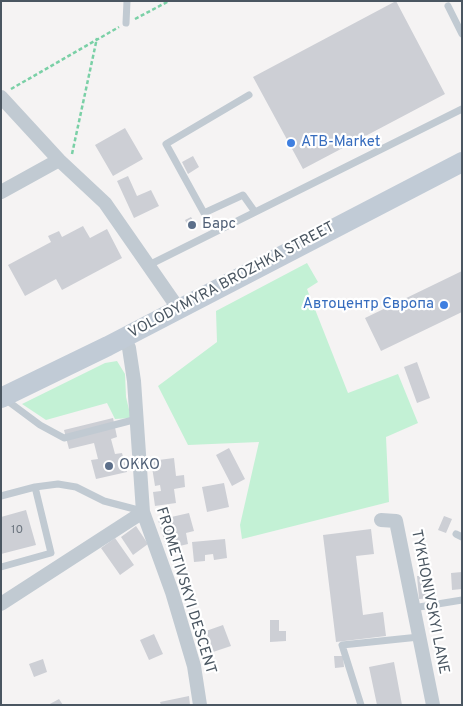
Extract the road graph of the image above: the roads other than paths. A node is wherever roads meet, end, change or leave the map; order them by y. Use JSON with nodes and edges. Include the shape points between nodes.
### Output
{"nodes":[{"id":1,"x":127,"y":1,"type":"edge"},
{"id":2,"x":448,"y":6,"type":"dead end"},
{"id":3,"x":126,"y":23,"type":"road end"},
{"id":4,"x":460,"y":24,"type":"edge"},
{"id":5,"x":462,"y":34,"type":"edge"},
{"id":6,"x":5,"y":93,"type":"edge"},
{"id":7,"x":249,"y":96,"type":"dead end"},
{"id":8,"x":462,"y":109,"type":"edge"},
{"id":9,"x":460,"y":161,"type":"edge"},
{"id":10,"x":64,"y":165,"type":"junction"},
{"id":11,"x":1,"y":192,"type":"edge"},
{"id":12,"x":255,"y":212,"type":"junction"},
{"id":13,"x":149,"y":266,"type":"junction"},
{"id":14,"x":178,"y":308,"type":"junction"},
{"id":15,"x":124,"y":338,"type":"junction"},
{"id":16,"x":2,"y":398,"type":"edge"},
{"id":17,"x":137,"y":420,"type":"junction"},
{"id":18,"x":35,"y":487,"type":"junction"},
{"id":19,"x":1,"y":496,"type":"edge"},
{"id":20,"x":143,"y":512,"type":"junction"},
{"id":21,"x":381,"y":520,"type":"dead end"},
{"id":22,"x":1,"y":567,"type":"edge"},
{"id":23,"x":462,"y":600,"type":"edge"},
{"id":24,"x":1,"y":604,"type":"edge"},
{"id":25,"x":414,"y":608,"type":"junction"},
{"id":26,"x":419,"y":636,"type":"junction"},
{"id":27,"x":200,"y":705,"type":"edge"},
{"id":28,"x":361,"y":705,"type":"edge"},
{"id":29,"x":433,"y":705,"type":"edge"}],
"edges":[{"from":1,"to":3,"type":"lane"},
{"from":2,"to":4,"type":"lane"},
{"from":4,"to":5,"type":"lane"},
{"from":6,"to":10,"type":"street"},
{"from":7,"to":12,"type":"lane","via":[[166,144],[204,213],[244,195]]},
{"from":8,"to":12,"type":"lane"},
{"from":9,"to":14,"type":"main road","name":"VOLODYMYRA BROZHKA STREET"},
{"from":10,"to":11,"type":"street"},
{"from":10,"to":13,"type":"street","via":[[105,203]]},
{"from":12,"to":13,"type":"lane"},
{"from":13,"to":14,"type":"street"},
{"from":14,"to":15,"type":"main road","name":"VOLODYMYRA BROZHKA STREET"},
{"from":15,"to":16,"type":"main road","name":"VOLODYMYRA BROZHKA STREET"},
{"from":15,"to":17,"type":"street","name":"FROMETIVSKYI DESCENT","via":[[131,358]]},
{"from":16,"to":17,"type":"lane","via":[[64,438]]},
{"from":17,"to":20,"type":"street","name":"FROMETIVSKYI DESCENT"},
{"from":18,"to":19,"type":"lane"},
{"from":18,"to":20,"type":"lane","via":[[58,484],[76,487],[104,501]]},
{"from":18,"to":22,"type":"lane","via":[[51,552]]},
{"from":20,"to":24,"type":"street"},
{"from":20,"to":27,"type":"street","name":"FROMETIVSKYI DESCENT","via":[[189,647]]},
{"from":21,"to":25,"type":"street","name":"TYKHONIVSKYI LANE","via":[[396,521]]},
{"from":23,"to":25,"type":"lane"},
{"from":25,"to":26,"type":"street","name":"TYKHONIVSKYI LANE"},
{"from":26,"to":28,"type":"lane","via":[[342,645]]},
{"from":26,"to":29,"type":"street","name":"TYKHONIVSKYI LANE"}]}
